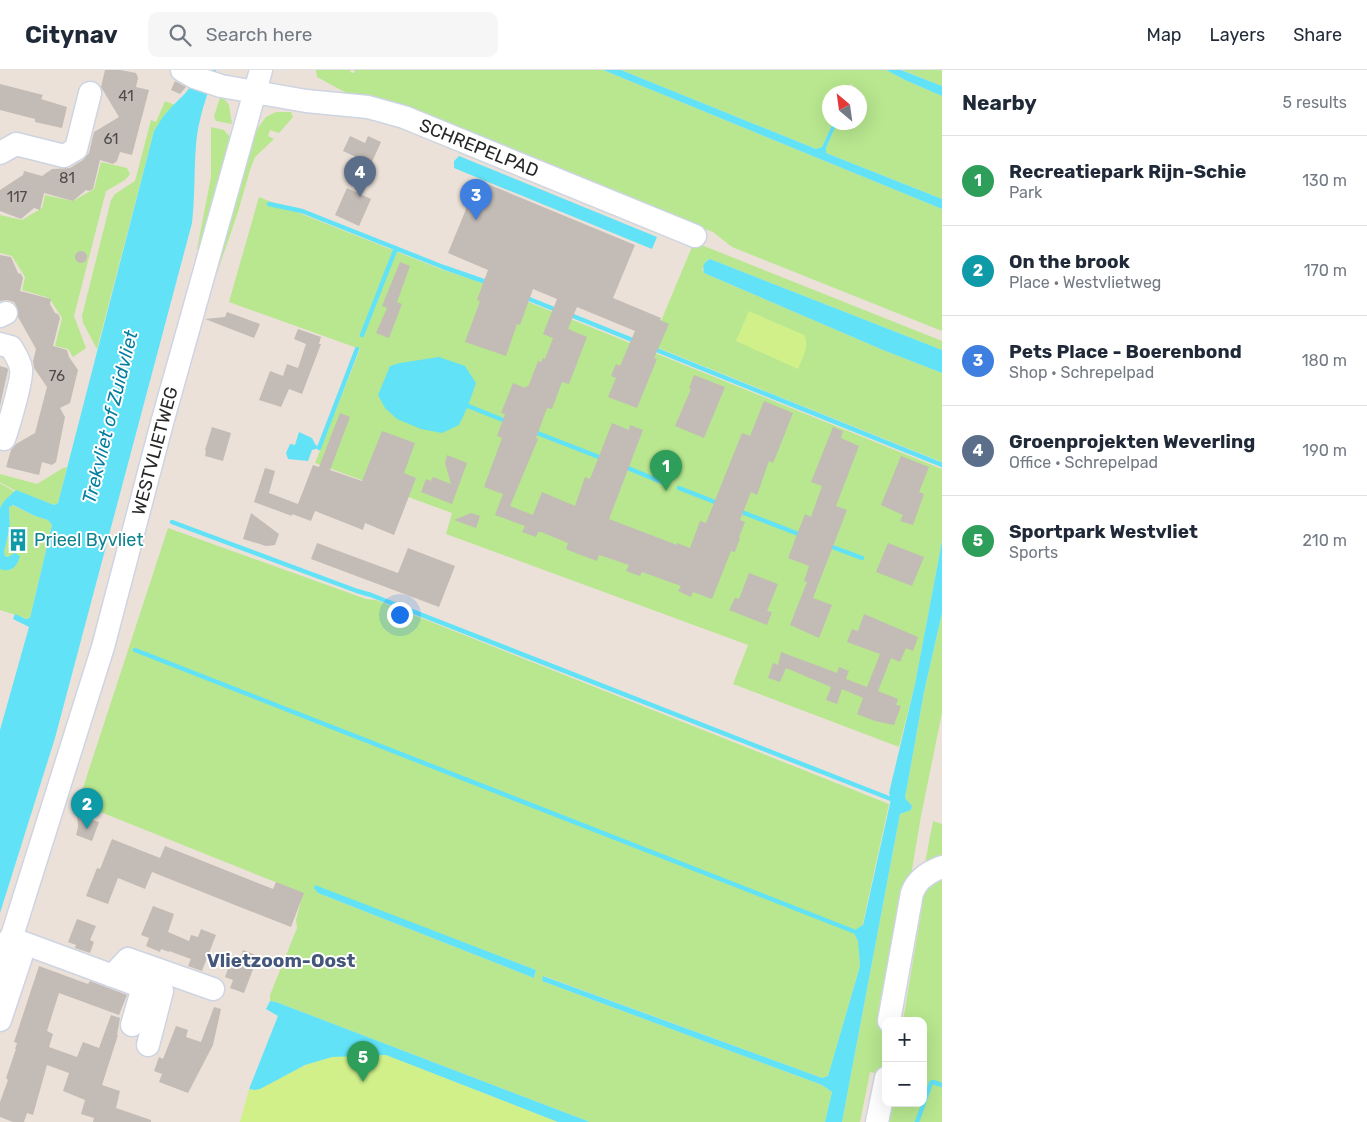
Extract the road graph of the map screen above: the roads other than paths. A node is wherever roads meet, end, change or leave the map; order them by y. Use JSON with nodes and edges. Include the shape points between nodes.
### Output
{"nodes":[{"id":1,"x":261,"y":70,"type":"edge"},
{"id":2,"x":196,"y":77,"type":"edge"},
{"id":3,"x":254,"y":92,"type":"junction"},
{"id":4,"x":90,"y":93,"type":"dead end"},
{"id":5,"x":0,"y":153,"type":"edge"},
{"id":6,"x":695,"y":236,"type":"dead end"},
{"id":7,"x":0,"y":344,"type":"edge"},
{"id":8,"x":0,"y":438,"type":"edge"},
{"id":9,"x":932,"y":871,"type":"edge"},
{"id":10,"x":22,"y":935,"type":"junction"},
{"id":11,"x":0,"y":974,"type":"edge"},
{"id":12,"x":158,"y":984,"type":"junction"},
{"id":13,"x":213,"y":989,"type":"dead end"},
{"id":14,"x":890,"y":1017,"type":"edge"},
{"id":15,"x":0,"y":1020,"type":"edge"},
{"id":16,"x":132,"y":1025,"type":"dead end"},
{"id":17,"x":148,"y":1045,"type":"dead end"},
{"id":18,"x":882,"y":1098,"type":"edge"},
{"id":19,"x":877,"y":1122,"type":"edge"}],
"edges":[{"from":1,"to":3,"type":"street","name":"WESTVLIETWEG"},
{"from":2,"to":3,"type":"street","name":"SCHREPELPAD"},
{"from":3,"to":6,"type":"street","name":"SCHREPELPAD","via":[[368,107],[404,117]]},
{"from":3,"to":10,"type":"street","name":"WESTVLIETWEG"},
{"from":4,"to":5,"type":"street","via":[[76,149],[64,156],[16,144]]},
{"from":7,"to":8,"type":"street","via":[[11,347],[22,371],[9,427],[4,439]]},
{"from":9,"to":14,"type":"street","via":[[917,882],[912,893]]},
{"from":10,"to":11,"type":"street","name":"WESTVLIETWEG"},
{"from":10,"to":12,"type":"street","via":[[112,976]]},
{"from":10,"to":15,"type":"street","name":"WESTVLIETWEG"},
{"from":12,"to":13,"type":"street"},
{"from":12,"to":16,"type":"street"},
{"from":12,"to":17,"type":"street"},
{"from":18,"to":19,"type":"street"}]}
